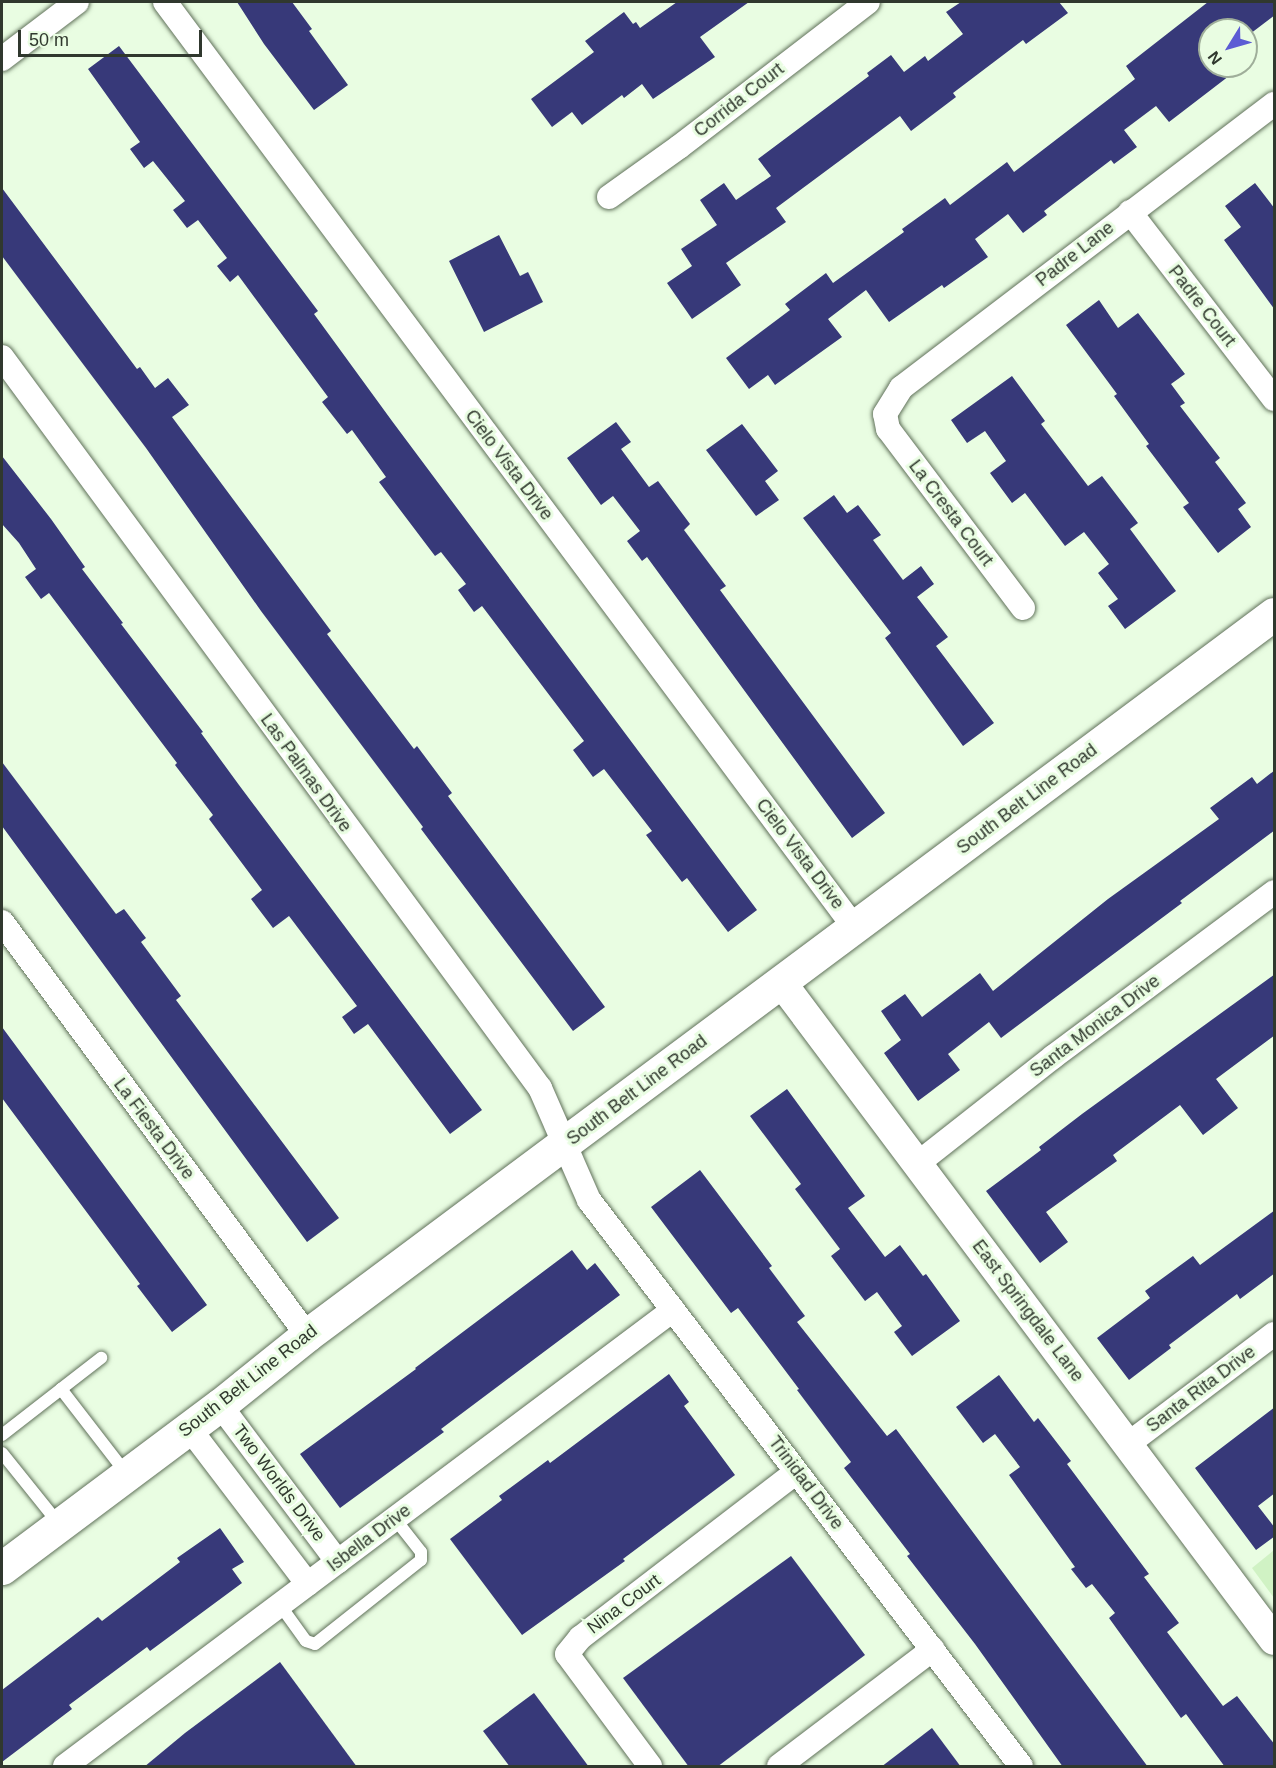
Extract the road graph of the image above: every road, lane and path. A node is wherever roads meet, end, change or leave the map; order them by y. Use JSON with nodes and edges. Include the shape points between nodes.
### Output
{"nodes":[{"id":1,"x":77,"y":2,"type":"edge"},
{"id":2,"x":165,"y":2,"type":"edge"},
{"id":3,"x":868,"y":2,"type":"edge"},
{"id":4,"x":2,"y":58,"type":"edge"},
{"id":5,"x":1275,"y":104,"type":"edge"},
{"id":6,"x":609,"y":196,"type":"dead end"},
{"id":7,"x":1130,"y":212,"type":"junction"},
{"id":8,"x":2,"y":357,"type":"edge"},
{"id":9,"x":1275,"y":399,"type":"edge"},
{"id":10,"x":885,"y":414,"type":"joint"},
{"id":11,"x":1023,"y":608,"type":"dead end"},
{"id":12,"x":1275,"y":614,"type":"edge"},
{"id":13,"x":1275,"y":891,"type":"edge"},
{"id":14,"x":2,"y":922,"type":"edge"},
{"id":15,"x":855,"y":927,"type":"junction"},
{"id":16,"x":781,"y":982,"type":"junction"},
{"id":17,"x":566,"y":1143,"type":"junction"},
{"id":18,"x":917,"y":1164,"type":"junction"},
{"id":19,"x":590,"y":1200,"type":"joint"},
{"id":20,"x":673,"y":1310,"type":"junction"},
{"id":21,"x":1275,"y":1334,"type":"edge"},
{"id":22,"x":307,"y":1335,"type":"junction"},
{"id":23,"x":101,"y":1358,"type":"dead end"},
{"id":24,"x":61,"y":1389,"type":"junction"},
{"id":25,"x":220,"y":1405,"type":"junction"},
{"id":26,"x":189,"y":1428,"type":"junction"},
{"id":27,"x":2,"y":1435,"type":"edge"},
{"id":28,"x":1128,"y":1444,"type":"junction"},
{"id":29,"x":2,"y":1453,"type":"edge"},
{"id":30,"x":796,"y":1472,"type":"junction"},
{"id":31,"x":126,"y":1474,"type":"junction"},
{"id":32,"x":395,"y":1519,"type":"junction"},
{"id":33,"x":59,"y":1525,"type":"junction"},
{"id":34,"x":338,"y":1562,"type":"junction"},
{"id":35,"x":2,"y":1568,"type":"edge"},
{"id":36,"x":308,"y":1584,"type":"junction"},
{"id":37,"x":280,"y":1605,"type":"junction"},
{"id":38,"x":1275,"y":1640,"type":"edge"},
{"id":39,"x":933,"y":1648,"type":"junction"},
{"id":40,"x":65,"y":1767,"type":"edge"},
{"id":41,"x":650,"y":1767,"type":"edge"},
{"id":42,"x":779,"y":1767,"type":"edge"},
{"id":43,"x":1021,"y":1767,"type":"edge"}],
"edges":[{"from":1,"to":4,"type":"street"},
{"from":2,"to":15,"type":"street","name":"Cielo Vista Drive"},
{"from":3,"to":6,"type":"street","name":"Corrida Court"},
{"from":5,"to":7,"type":"street","name":"Padre Lane"},
{"from":7,"to":9,"type":"street","name":"Padre Court"},
{"from":7,"to":10,"type":"street","name":"Padre Lane","via":[[901,388]]},
{"from":8,"to":17,"type":"street","name":"Las Palmas Drive","via":[[540,1088]]},
{"from":10,"to":11,"type":"street","name":"La Cresta Court","via":[[888,429]]},
{"from":12,"to":15,"type":"main road","name":"South Belt Line Road"},
{"from":13,"to":18,"type":"street","name":"Santa Monica Drive"},
{"from":14,"to":22,"type":"street","name":"La Fiesta Drive"},
{"from":15,"to":16,"type":"main road","name":"South Belt Line Road"},
{"from":16,"to":17,"type":"main road","name":"South Belt Line Road"},
{"from":16,"to":18,"type":"street","name":"East Springdale Lane"},
{"from":17,"to":19,"type":"street","name":"Las Palmas Drive"},
{"from":17,"to":22,"type":"main road","name":"South Belt Line Road"},
{"from":18,"to":28,"type":"street","name":"East Springdale Lane"},
{"from":19,"to":20,"type":"street","name":"Trinidad Drive"},
{"from":20,"to":30,"type":"street","name":"Trinidad Drive"},
{"from":20,"to":32,"type":"street","name":"Isbella Drive"},
{"from":21,"to":28,"type":"street","name":"Santa Rita Drive"},
{"from":22,"to":25,"type":"main road","name":"South Belt Line Road"},
{"from":23,"to":24,"type":"lane"},
{"from":24,"to":27,"type":"lane"},
{"from":24,"to":31,"type":"lane"},
{"from":25,"to":26,"type":"main road","name":"South Belt Line Road"},
{"from":25,"to":34,"type":"street","name":"Two Worlds Drive"},
{"from":26,"to":31,"type":"main road","name":"South Belt Line Road"},
{"from":26,"to":36,"type":"street"},
{"from":28,"to":38,"type":"street","name":"East Springdale Lane"},
{"from":29,"to":33,"type":"lane"},
{"from":30,"to":39,"type":"street","name":"Trinidad Drive"},
{"from":30,"to":41,"type":"street","name":"Nina Court","via":[[580,1638],[567,1654]]},
{"from":31,"to":33,"type":"main road","name":"South Belt Line Road"},
{"from":32,"to":34,"type":"street","name":"Isbella Drive"},
{"from":32,"to":37,"type":"lane","via":[[421,1552],[421,1560],[315,1644],[306,1641]]},
{"from":33,"to":35,"type":"main road","name":"South Belt Line Road"},
{"from":34,"to":36,"type":"street","name":"Isbella Drive"},
{"from":36,"to":37,"type":"street","name":"Isbella Drive"},
{"from":37,"to":40,"type":"street","name":"Isbella Drive"},
{"from":39,"to":42,"type":"street"},
{"from":39,"to":43,"type":"street","name":"Trinidad Drive"}]}
